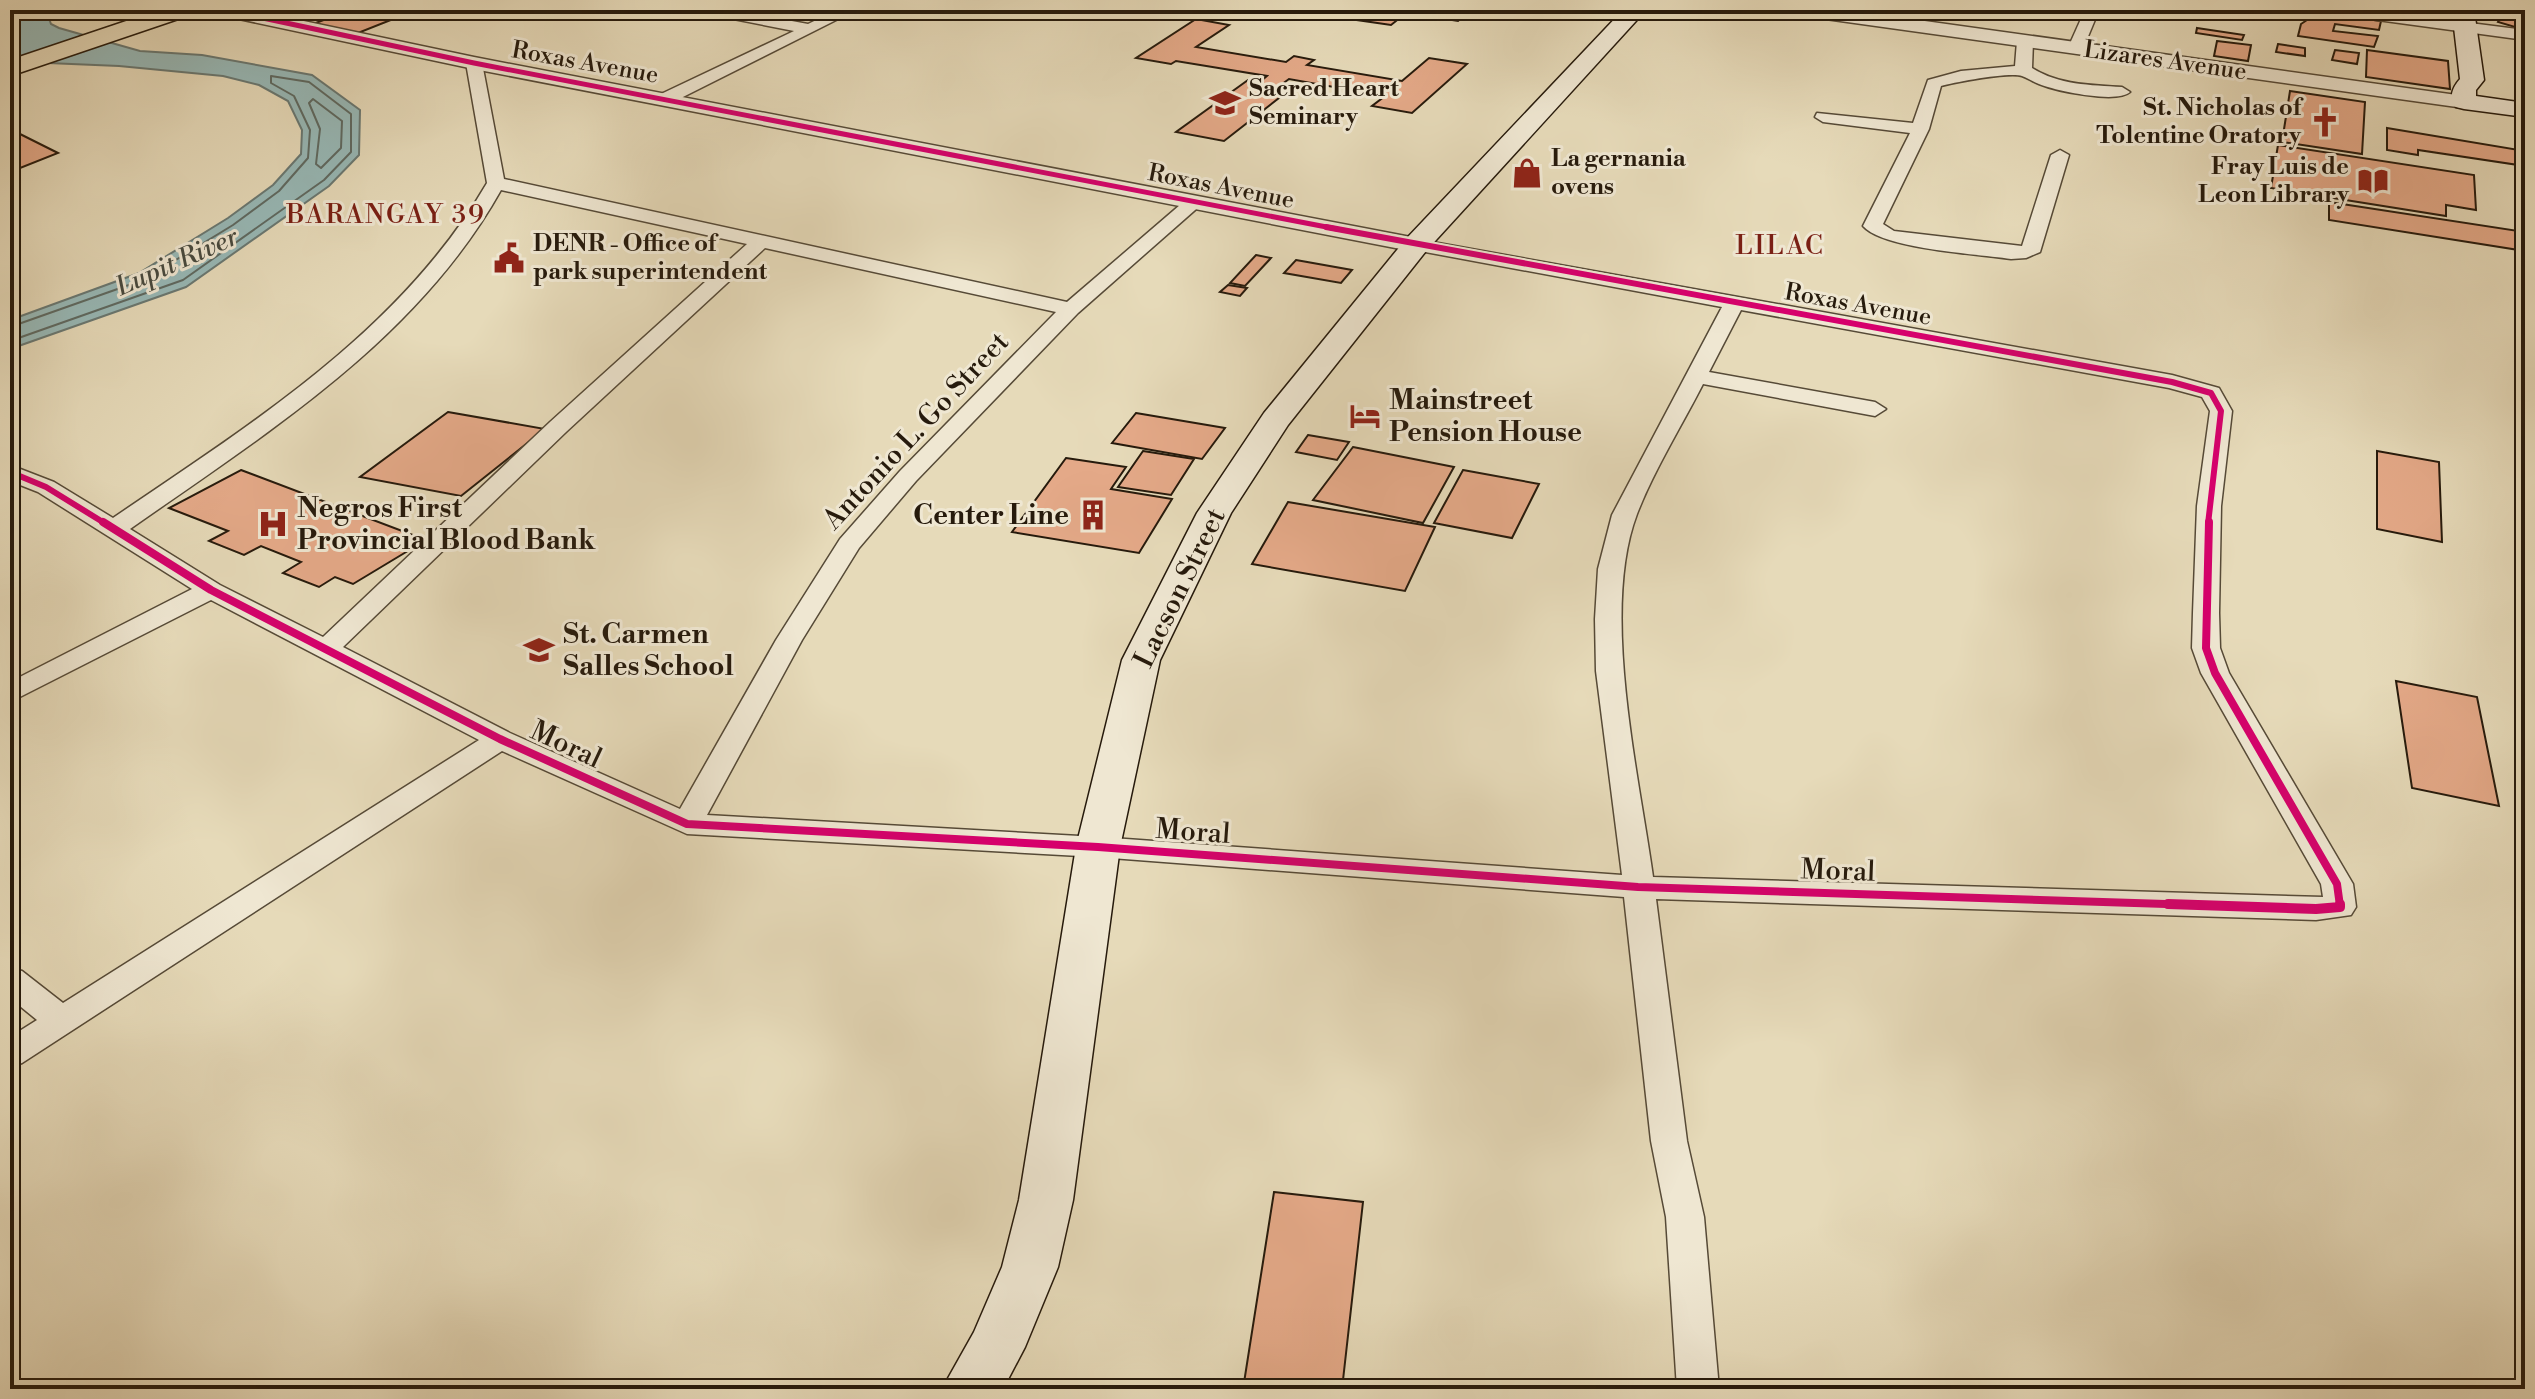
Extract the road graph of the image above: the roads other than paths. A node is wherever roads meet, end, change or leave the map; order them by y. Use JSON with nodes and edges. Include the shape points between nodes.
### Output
{"nodes":[{"id":1,"x":182,"y":10,"type":"edge"},
{"id":2,"x":225,"y":10,"type":"edge"},
{"id":3,"x":708,"y":10,"type":"edge"},
{"id":4,"x":849,"y":10,"type":"edge"},
{"id":5,"x":1635,"y":10,"type":"edge"},
{"id":6,"x":1804,"y":10,"type":"edge"},
{"id":7,"x":2092,"y":10,"type":"edge"},
{"id":8,"x":2333,"y":10,"type":"edge"},
{"id":9,"x":1860,"y":14,"type":"edge"},
{"id":10,"x":2463,"y":18,"type":"edge"},
{"id":11,"x":810,"y":29,"type":"junction"},
{"id":12,"x":2525,"y":35,"type":"edge"},
{"id":13,"x":2025,"y":41,"type":"junction"},
{"id":14,"x":2076,"y":48,"type":"junction"},
{"id":15,"x":474,"y":63,"type":"junction"},
{"id":16,"x":10,"y":68,"type":"edge"},
{"id":17,"x":2024,"y":70,"type":"junction"},
{"id":18,"x":2468,"y":91,"type":"junction"},
{"id":19,"x":2122,"y":92,"type":"dead end"},
{"id":20,"x":667,"y":98,"type":"junction"},
{"id":21,"x":2521,"y":109,"type":"edge"},
{"id":22,"x":1823,"y":117,"type":"dead end"},
{"id":23,"x":1920,"y":129,"type":"junction"},
{"id":24,"x":2060,"y":155,"type":"dead end"},
{"id":25,"x":496,"y":183,"type":"junction"},
{"id":26,"x":1194,"y":203,"type":"junction"},
{"id":27,"x":761,"y":241,"type":"junction"},
{"id":28,"x":1416,"y":245,"type":"junction"},
{"id":29,"x":1734,"y":303,"type":"junction"},
{"id":30,"x":1071,"y":309,"type":"junction"},
{"id":31,"x":1696,"y":376,"type":"junction"},
{"id":32,"x":1875,"y":409,"type":"dead end"},
{"id":33,"x":10,"y":472,"type":"edge"},
{"id":34,"x":114,"y":529,"type":"junction"},
{"id":35,"x":211,"y":590,"type":"junction"},
{"id":36,"x":326,"y":649,"type":"junction"},
{"id":37,"x":10,"y":693,"type":"edge"},
{"id":38,"x":500,"y":739,"type":"junction"},
{"id":39,"x":687,"y":824,"type":"junction"},
{"id":40,"x":1098,"y":847,"type":"junction"},
{"id":41,"x":1638,"y":887,"type":"junction"},
{"id":42,"x":2340,"y":907,"type":"joint"},
{"id":43,"x":10,"y":980,"type":"edge"},
{"id":44,"x":61,"y":1020,"type":"junction"},
{"id":45,"x":10,"y":1054,"type":"edge"},
{"id":46,"x":971,"y":1389,"type":"edge"},
{"id":47,"x":1698,"y":1389,"type":"edge"}],
"edges":[{"from":1,"to":16,"type":"main road"},
{"from":2,"to":15,"type":"street","name":"Roxas Avenue"},
{"from":3,"to":11,"type":"street"},
{"from":4,"to":11,"type":"street"},
{"from":5,"to":28,"type":"main road","name":"Lacson Street"},
{"from":6,"to":9,"type":"street","name":"Lizares Avenue"},
{"from":7,"to":14,"type":"street"},
{"from":8,"to":10,"type":"street"},
{"from":9,"to":13,"type":"street","name":"Lizares Avenue"},
{"from":10,"to":12,"type":"street"},
{"from":10,"to":18,"type":"main road"},
{"from":11,"to":20,"type":"street"},
{"from":13,"to":14,"type":"street","name":"Lizares Avenue"},
{"from":13,"to":17,"type":"street"},
{"from":14,"to":18,"type":"street","name":"Lizares Avenue"},
{"from":15,"to":20,"type":"street","name":"Roxas Avenue"},
{"from":15,"to":25,"type":"street"},
{"from":17,"to":19,"type":"street","via":[[2063,86]]},
{"from":17,"to":23,"type":"street","via":[[1934,83]]},
{"from":18,"to":21,"type":"main road","name":"Lizares Avenue"},
{"from":20,"to":26,"type":"street","name":"Roxas Avenue"},
{"from":22,"to":23,"type":"street"},
{"from":23,"to":24,"type":"street","via":[[1873,226],[1889,236],[2026,252],[2033,248]]},
{"from":25,"to":27,"type":"street"},
{"from":25,"to":34,"type":"street","via":[[457,246],[370,339],[267,422]]},
{"from":26,"to":28,"type":"street","name":"Roxas Avenue"},
{"from":26,"to":30,"type":"street","name":"Antonio L. Go Street"},
{"from":27,"to":30,"type":"street"},
{"from":27,"to":36,"type":"street"},
{"from":28,"to":29,"type":"street","name":"Roxas Avenue"},
{"from":28,"to":40,"type":"main road","name":"Lacson Street","via":[[1275,420],[1214,513],[1141,660]]},
{"from":29,"to":31,"type":"street"},
{"from":29,"to":42,"type":"street","name":"Roxas Avenue","via":[[2211,393],[2221,411],[2209,506],[2206,648],[2215,673],[2337,884]]},
{"from":30,"to":39,"type":"street","name":"Antonio L. Go Street","via":[[849,544]]},
{"from":31,"to":32,"type":"street"},
{"from":31,"to":41,"type":"street","via":[[1630,500],[1611,569],[1610,671]]},
{"from":33,"to":34,"type":"street","name":"Moral","via":[[46,487]]},
{"from":34,"to":35,"type":"street","name":"Moral"},
{"from":35,"to":36,"type":"street","name":"Moral"},
{"from":35,"to":37,"type":"street"},
{"from":36,"to":38,"type":"street","name":"Moral"},
{"from":38,"to":39,"type":"street","name":"Moral"},
{"from":38,"to":44,"type":"street"},
{"from":39,"to":40,"type":"street","name":"Moral"},
{"from":40,"to":41,"type":"street","name":"Moral"},
{"from":40,"to":46,"type":"main road","name":"Lacson Street","via":[[1034,1253],[996,1347]]},
{"from":41,"to":42,"type":"street","name":"Moral"},
{"from":41,"to":47,"type":"street","via":[[1669,1141],[1685,1217]]},
{"from":43,"to":44,"type":"street"},
{"from":44,"to":45,"type":"street"}]}
